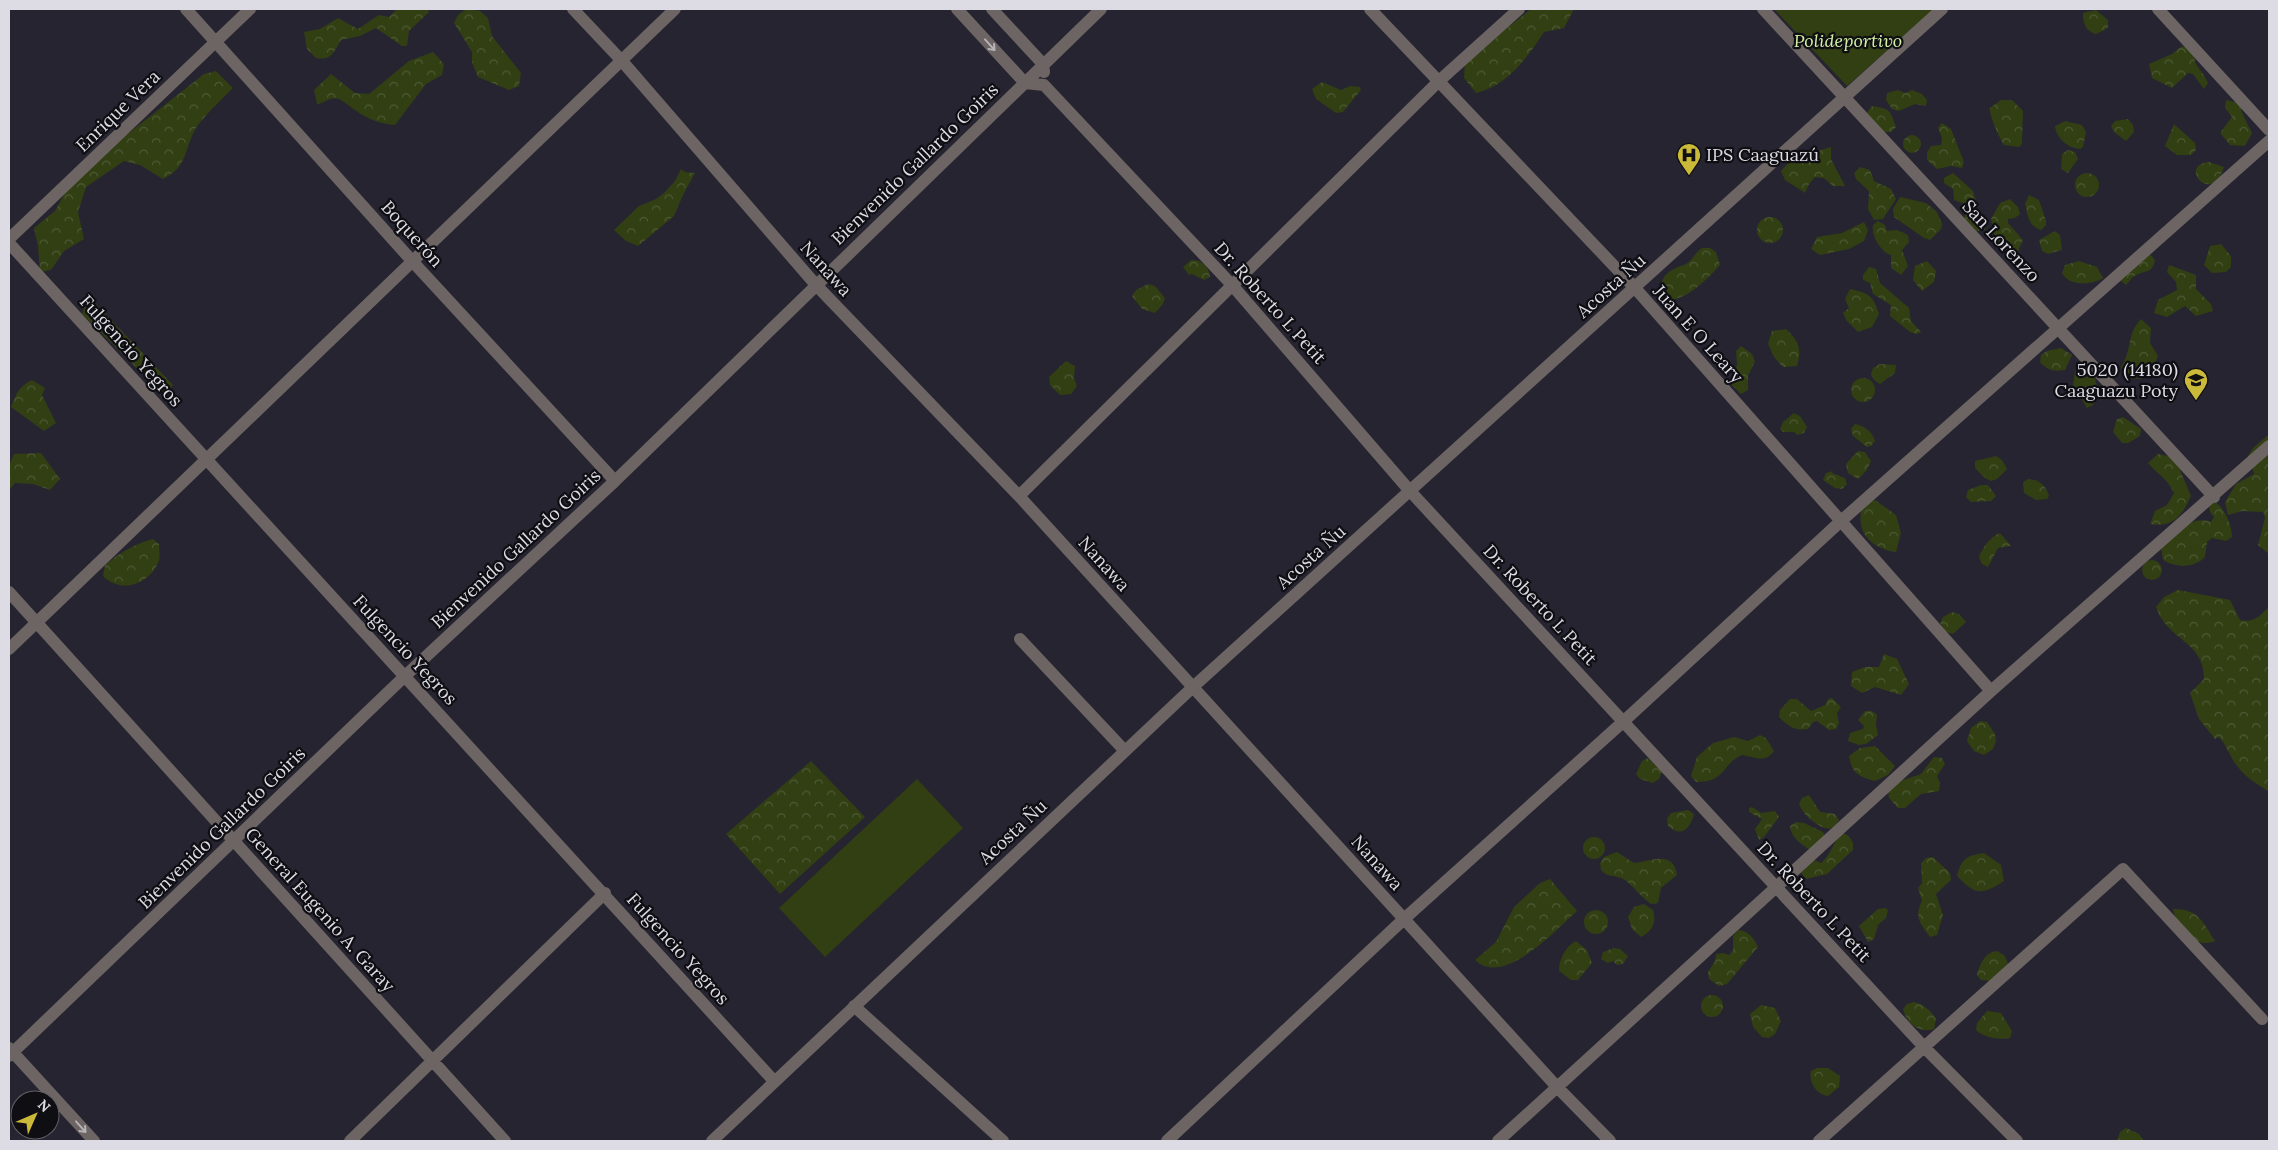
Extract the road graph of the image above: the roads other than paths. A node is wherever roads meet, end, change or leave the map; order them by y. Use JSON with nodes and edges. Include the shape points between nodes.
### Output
{"nodes":[{"id":1,"x":186,"y":9,"type":"edge"},
{"id":2,"x":250,"y":9,"type":"edge"},
{"id":3,"x":573,"y":9,"type":"edge"},
{"id":4,"x":675,"y":9,"type":"edge"},
{"id":5,"x":957,"y":9,"type":"edge"},
{"id":6,"x":992,"y":9,"type":"edge"},
{"id":7,"x":1101,"y":9,"type":"edge"},
{"id":8,"x":1370,"y":9,"type":"edge"},
{"id":9,"x":1519,"y":9,"type":"edge"},
{"id":10,"x":1763,"y":9,"type":"edge"},
{"id":11,"x":1942,"y":9,"type":"edge"},
{"id":12,"x":2158,"y":9,"type":"edge"},
{"id":13,"x":216,"y":42,"type":"junction"},
{"id":14,"x":622,"y":61,"type":"junction"},
{"id":15,"x":1043,"y":64,"type":"junction"},
{"id":16,"x":1439,"y":81,"type":"junction"},
{"id":17,"x":1025,"y":83,"type":"junction"},
{"id":18,"x":1044,"y":85,"type":"junction"},
{"id":19,"x":1844,"y":97,"type":"junction"},
{"id":20,"x":2269,"y":130,"type":"edge"},
{"id":21,"x":2269,"y":141,"type":"edge"},
{"id":22,"x":9,"y":239,"type":"edge"},
{"id":23,"x":9,"y":243,"type":"edge"},
{"id":24,"x":413,"y":262,"type":"junction"},
{"id":25,"x":816,"y":285,"type":"junction"},
{"id":26,"x":1232,"y":285,"type":"junction"},
{"id":27,"x":1635,"y":288,"type":"junction"},
{"id":28,"x":2058,"y":327,"type":"junction"},
{"id":29,"x":2267,"y":453,"type":"edge"},
{"id":30,"x":207,"y":460,"type":"junction"},
{"id":31,"x":615,"y":481,"type":"junction"},
{"id":32,"x":1410,"y":491,"type":"junction"},
{"id":33,"x":1019,"y":496,"type":"junction"},
{"id":34,"x":2214,"y":497,"type":"junction"},
{"id":35,"x":1841,"y":521,"type":"junction"},
{"id":36,"x":9,"y":592,"type":"edge"},
{"id":37,"x":37,"y":623,"type":"junction"},
{"id":38,"x":1020,"y":639,"type":"dead end"},
{"id":39,"x":9,"y":649,"type":"edge"},
{"id":40,"x":405,"y":676,"type":"junction"},
{"id":41,"x":1193,"y":687,"type":"junction"},
{"id":42,"x":1991,"y":691,"type":"junction"},
{"id":43,"x":1624,"y":721,"type":"junction"},
{"id":44,"x":1124,"y":751,"type":"junction"},
{"id":45,"x":234,"y":841,"type":"junction"},
{"id":46,"x":1777,"y":888,"type":"junction"},
{"id":47,"x":605,"y":893,"type":"junction"},
{"id":48,"x":1404,"y":918,"type":"junction"},
{"id":49,"x":854,"y":1006,"type":"junction"},
{"id":50,"x":2262,"y":1019,"type":"dead end"},
{"id":51,"x":1924,"y":1047,"type":"junction"},
{"id":52,"x":10,"y":1052,"type":"edge"},
{"id":53,"x":433,"y":1061,"type":"junction"},
{"id":54,"x":774,"y":1081,"type":"junction"},
{"id":55,"x":1557,"y":1087,"type":"junction"},
{"id":56,"x":94,"y":1141,"type":"edge"},
{"id":57,"x":350,"y":1141,"type":"edge"},
{"id":58,"x":505,"y":1141,"type":"edge"},
{"id":59,"x":712,"y":1141,"type":"edge"},
{"id":60,"x":1003,"y":1141,"type":"edge"},
{"id":61,"x":1167,"y":1141,"type":"edge"},
{"id":62,"x":1498,"y":1141,"type":"edge"},
{"id":63,"x":1610,"y":1141,"type":"edge"},
{"id":64,"x":1819,"y":1141,"type":"edge"},
{"id":65,"x":2018,"y":1141,"type":"edge"}],
"edges":[{"from":1,"to":13,"type":"street","name":"Boquerón"},
{"from":2,"to":13,"type":"street","name":"Enrique Vera"},
{"from":3,"to":14,"type":"street","name":"Nanawa"},
{"from":4,"to":14,"type":"street"},
{"from":5,"to":17,"type":"street","one_way":true},
{"from":6,"to":15,"type":"street"},
{"from":7,"to":15,"type":"street","name":"Bienvenido Gallardo Goiris"},
{"from":8,"to":16,"type":"street","name":"Juan E O Leary"},
{"from":9,"to":16,"type":"street"},
{"from":10,"to":19,"type":"street","name":"San Lorenzo"},
{"from":11,"to":19,"type":"street","name":"Acosta Ñu"},
{"from":12,"to":20,"type":"street"},
{"from":13,"to":22,"type":"street","name":"Enrique Vera"},
{"from":13,"to":24,"type":"street","name":"Boquerón"},
{"from":14,"to":24,"type":"street"},
{"from":14,"to":25,"type":"street","name":"Nanawa"},
{"from":15,"to":17,"type":"street","name":"Bienvenido Gallardo Goiris"},
{"from":15,"to":18,"type":"street"},
{"from":16,"to":26,"type":"street"},
{"from":16,"to":27,"type":"street","name":"Juan E O Leary"},
{"from":17,"to":18,"type":"street"},
{"from":17,"to":25,"type":"street","name":"Bienvenido Gallardo Goiris"},
{"from":18,"to":26,"type":"street","name":"Dr. Roberto L Petit"},
{"from":19,"to":27,"type":"street","name":"Acosta Ñu"},
{"from":19,"to":28,"type":"street","name":"San Lorenzo"},
{"from":21,"to":28,"type":"street"},
{"from":23,"to":30,"type":"street","name":"Fulgencio Yegros"},
{"from":24,"to":30,"type":"street"},
{"from":24,"to":31,"type":"street","name":"Boquerón"},
{"from":25,"to":31,"type":"street","name":"Bienvenido Gallardo Goiris"},
{"from":25,"to":33,"type":"street","name":"Nanawa"},
{"from":26,"to":32,"type":"street","name":"Dr. Roberto L Petit"},
{"from":26,"to":33,"type":"street"},
{"from":27,"to":32,"type":"street","name":"Acosta Ñu"},
{"from":27,"to":35,"type":"street","name":"Juan E O Leary"},
{"from":28,"to":34,"type":"street","name":"San Lorenzo"},
{"from":28,"to":35,"type":"street"},
{"from":29,"to":34,"type":"street"},
{"from":30,"to":37,"type":"street"},
{"from":30,"to":40,"type":"street","name":"Fulgencio Yegros"},
{"from":31,"to":40,"type":"street","name":"Bienvenido Gallardo Goiris"},
{"from":32,"to":41,"type":"street","name":"Acosta Ñu"},
{"from":32,"to":43,"type":"street","name":"Dr. Roberto L Petit"},
{"from":33,"to":41,"type":"street","name":"Nanawa"},
{"from":34,"to":42,"type":"street"},
{"from":35,"to":42,"type":"street","name":"Juan E O Leary"},
{"from":35,"to":43,"type":"street"},
{"from":36,"to":37,"type":"street","name":"General Eugenio A. Garay"},
{"from":37,"to":39,"type":"street"},
{"from":37,"to":45,"type":"street","name":"General Eugenio A. Garay"},
{"from":38,"to":44,"type":"street"},
{"from":40,"to":45,"type":"street","name":"Bienvenido Gallardo Goiris"},
{"from":40,"to":47,"type":"street","name":"Fulgencio Yegros"},
{"from":41,"to":44,"type":"street","name":"Acosta Ñu"},
{"from":41,"to":48,"type":"street","name":"Nanawa"},
{"from":42,"to":46,"type":"street"},
{"from":43,"to":46,"type":"street","name":"Dr. Roberto L Petit"},
{"from":43,"to":48,"type":"street"},
{"from":44,"to":49,"type":"street","name":"Acosta Ñu"},
{"from":45,"to":52,"type":"street","name":"Bienvenido Gallardo Goiris"},
{"from":45,"to":53,"type":"street","name":"General Eugenio A. Garay"},
{"from":46,"to":51,"type":"street","name":"Dr. Roberto L Petit"},
{"from":46,"to":55,"type":"street"},
{"from":47,"to":53,"type":"street"},
{"from":47,"to":54,"type":"street","name":"Fulgencio Yegros"},
{"from":48,"to":55,"type":"street","name":"Nanawa"},
{"from":48,"to":61,"type":"street"},
{"from":49,"to":54,"type":"street","name":"Acosta Ñu"},
{"from":49,"to":60,"type":"street"},
{"from":50,"to":51,"type":"street","via":[[2123,869]]},
{"from":51,"to":64,"type":"street"},
{"from":51,"to":65,"type":"street","name":"Dr. Roberto L Petit"},
{"from":52,"to":56,"type":"street","one_way":true},
{"from":53,"to":57,"type":"street"},
{"from":53,"to":58,"type":"street","name":"General Eugenio A. Garay"},
{"from":54,"to":59,"type":"street","name":"Acosta Ñu"},
{"from":55,"to":62,"type":"street"},
{"from":55,"to":63,"type":"street","name":"Nanawa"}]}
